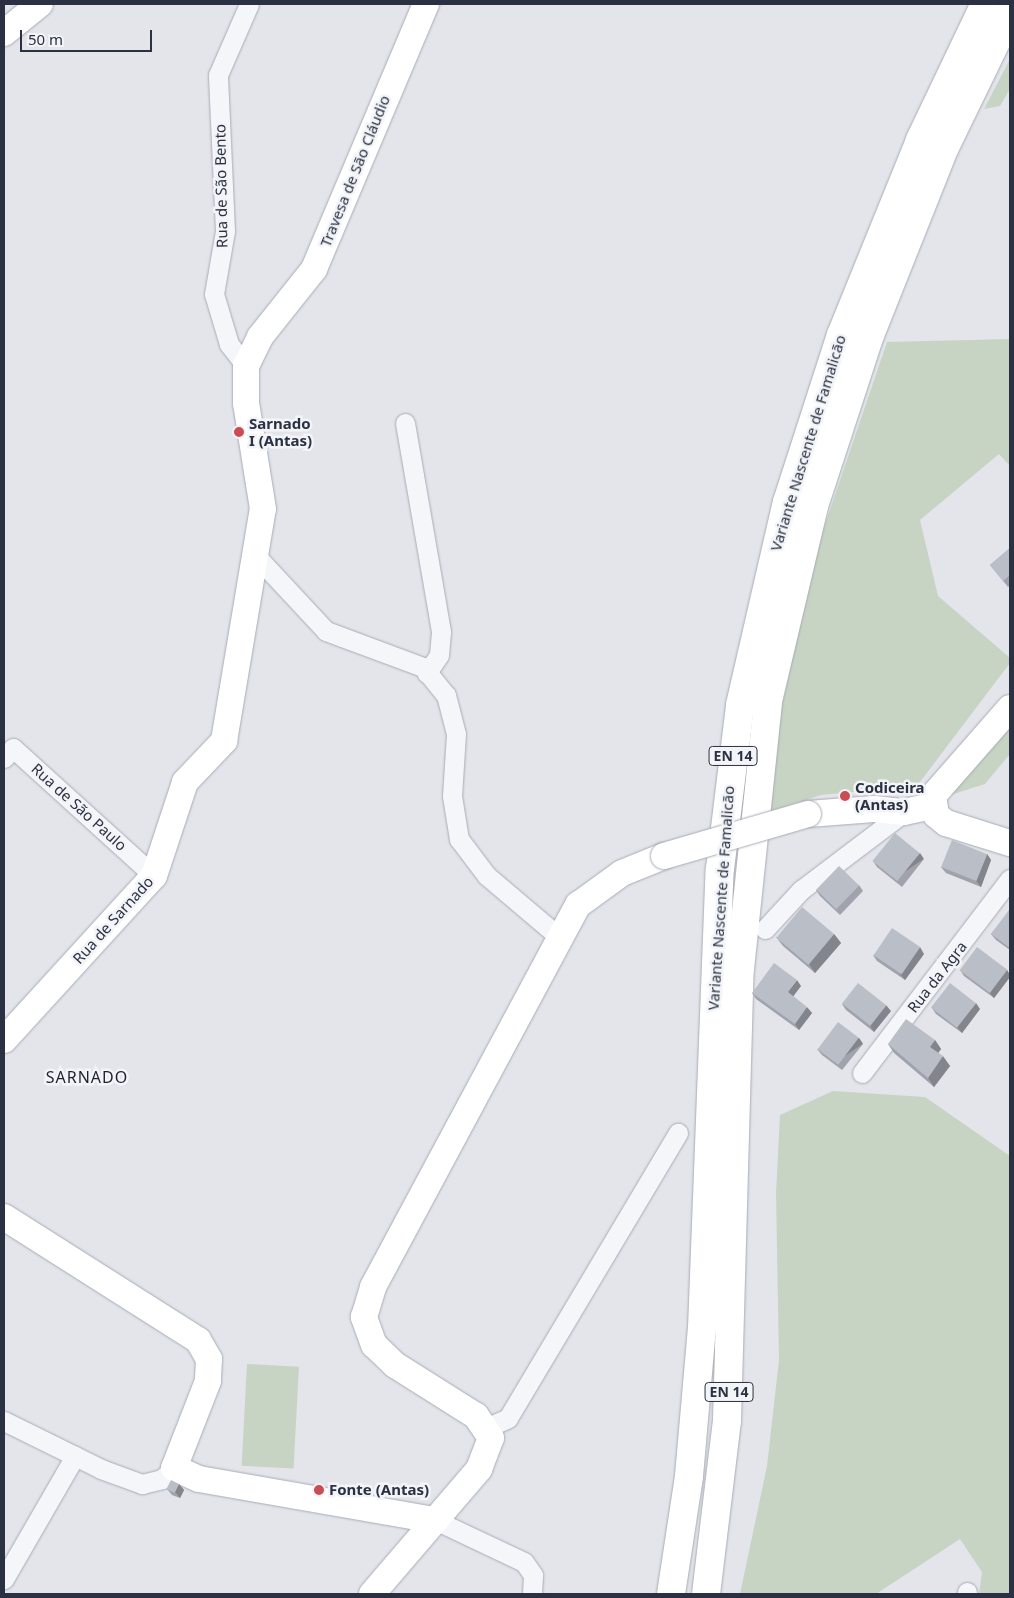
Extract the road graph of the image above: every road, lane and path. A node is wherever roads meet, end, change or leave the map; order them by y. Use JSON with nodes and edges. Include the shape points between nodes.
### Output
{"nodes":[{"id":1,"x":40,"y":4,"type":"edge"},
{"id":2,"x":249,"y":4,"type":"edge"},
{"id":3,"x":426,"y":4,"type":"edge"},
{"id":4,"x":985,"y":4,"type":"edge"},
{"id":5,"x":1010,"y":12,"type":"edge"},
{"id":6,"x":4,"y":33,"type":"edge"},
{"id":7,"x":246,"y":366,"type":"junction"},
{"id":8,"x":405,"y":423,"type":"dead end"},
{"id":9,"x":257,"y":557,"type":"junction"},
{"id":10,"x":427,"y":673,"type":"junction"},
{"id":11,"x":1010,"y":708,"type":"edge"},
{"id":12,"x":7,"y":748,"type":"edge"},
{"id":13,"x":933,"y":806,"type":"junction"},
{"id":14,"x":904,"y":812,"type":"junction"},
{"id":15,"x":1010,"y":843,"type":"edge"},
{"id":16,"x":154,"y":876,"type":"junction"},
{"id":17,"x":1010,"y":879,"type":"edge"},
{"id":18,"x":765,"y":929,"type":"dead end"},
{"id":19,"x":558,"y":936,"type":"junction"},
{"id":20,"x":4,"y":1040,"type":"edge"},
{"id":21,"x":862,"y":1073,"type":"dead end"},
{"id":22,"x":678,"y":1133,"type":"dead end"},
{"id":23,"x":4,"y":1217,"type":"edge"},
{"id":24,"x":4,"y":1421,"type":"edge"},
{"id":25,"x":486,"y":1428,"type":"junction"},
{"id":26,"x":75,"y":1456,"type":"junction"},
{"id":27,"x":174,"y":1468,"type":"junction"},
{"id":28,"x":435,"y":1520,"type":"junction"},
{"id":29,"x":4,"y":1579,"type":"edge"},
{"id":30,"x":372,"y":1594,"type":"edge"},
{"id":31,"x":532,"y":1594,"type":"edge"},
{"id":32,"x":671,"y":1594,"type":"edge"},
{"id":33,"x":706,"y":1594,"type":"edge"}],
"edges":[{"from":1,"to":6,"type":"street"},
{"from":2,"to":7,"type":"street","name":"Rua de São Bento","via":[[218,75],[225,231],[214,294],[229,344]]},
{"from":3,"to":7,"type":"street","name":"Travesa de São Cláudio","via":[[318,260],[260,336]]},
{"from":4,"to":32,"type":"highway","name":"Variante Nascente de Famalicão","number":"EN 14","via":[[920,140],[841,335],[787,502],[740,705],[720,870],[702,1328],[689,1476]]},
{"from":5,"to":33,"type":"highway","name":"Variante Nascente de Famalicão","number":"EN 14","via":[[945,147],[870,335],[814,506],[768,701],[741,960],[727,1421]]},
{"from":7,"to":9,"type":"street","name":"Travesa de São Cláudio","via":[[246,403],[263,509]]},
{"from":8,"to":10,"type":"street","via":[[441,632],[440,655]]},
{"from":9,"to":10,"type":"street","via":[[326,631]]},
{"from":9,"to":16,"type":"street","name":"Rua de Sarnado","via":[[224,741],[185,782]]},
{"from":10,"to":19,"type":"street","via":[[446,695],[456,734],[452,796],[459,839],[487,876]]},
{"from":11,"to":13,"type":"street","via":[[944,780],[933,796]]},
{"from":12,"to":16,"type":"street","name":"Rua de São Paulo"},
{"from":13,"to":14,"type":"street"},
{"from":13,"to":15,"type":"street","via":[[946,823]]},
{"from":14,"to":18,"type":"street","via":[[801,890]]},
{"from":14,"to":19,"type":"street","bridge":true,"via":[[874,809],[808,814],[664,856],[599,887],[578,905]]},
{"from":16,"to":20,"type":"street","name":"Rua de Sarnado"},
{"from":17,"to":21,"type":"street","name":"Rua da Agra"},
{"from":19,"to":25,"type":"street","via":[[373,1287],[364,1317],[374,1344],[395,1365],[476,1416]]},
{"from":22,"to":25,"type":"street","via":[[508,1418]]},
{"from":23,"to":27,"type":"street","via":[[198,1340],[209,1359],[208,1381]]},
{"from":24,"to":26,"type":"street"},
{"from":25,"to":28,"type":"street","via":[[491,1438],[479,1468]]},
{"from":26,"to":27,"type":"street","via":[[142,1484],[162,1479]]},
{"from":26,"to":29,"type":"street"},
{"from":27,"to":28,"type":"street","via":[[199,1480]]},
{"from":28,"to":30,"type":"street"},
{"from":28,"to":31,"type":"street","via":[[524,1562],[533,1575]]}]}
